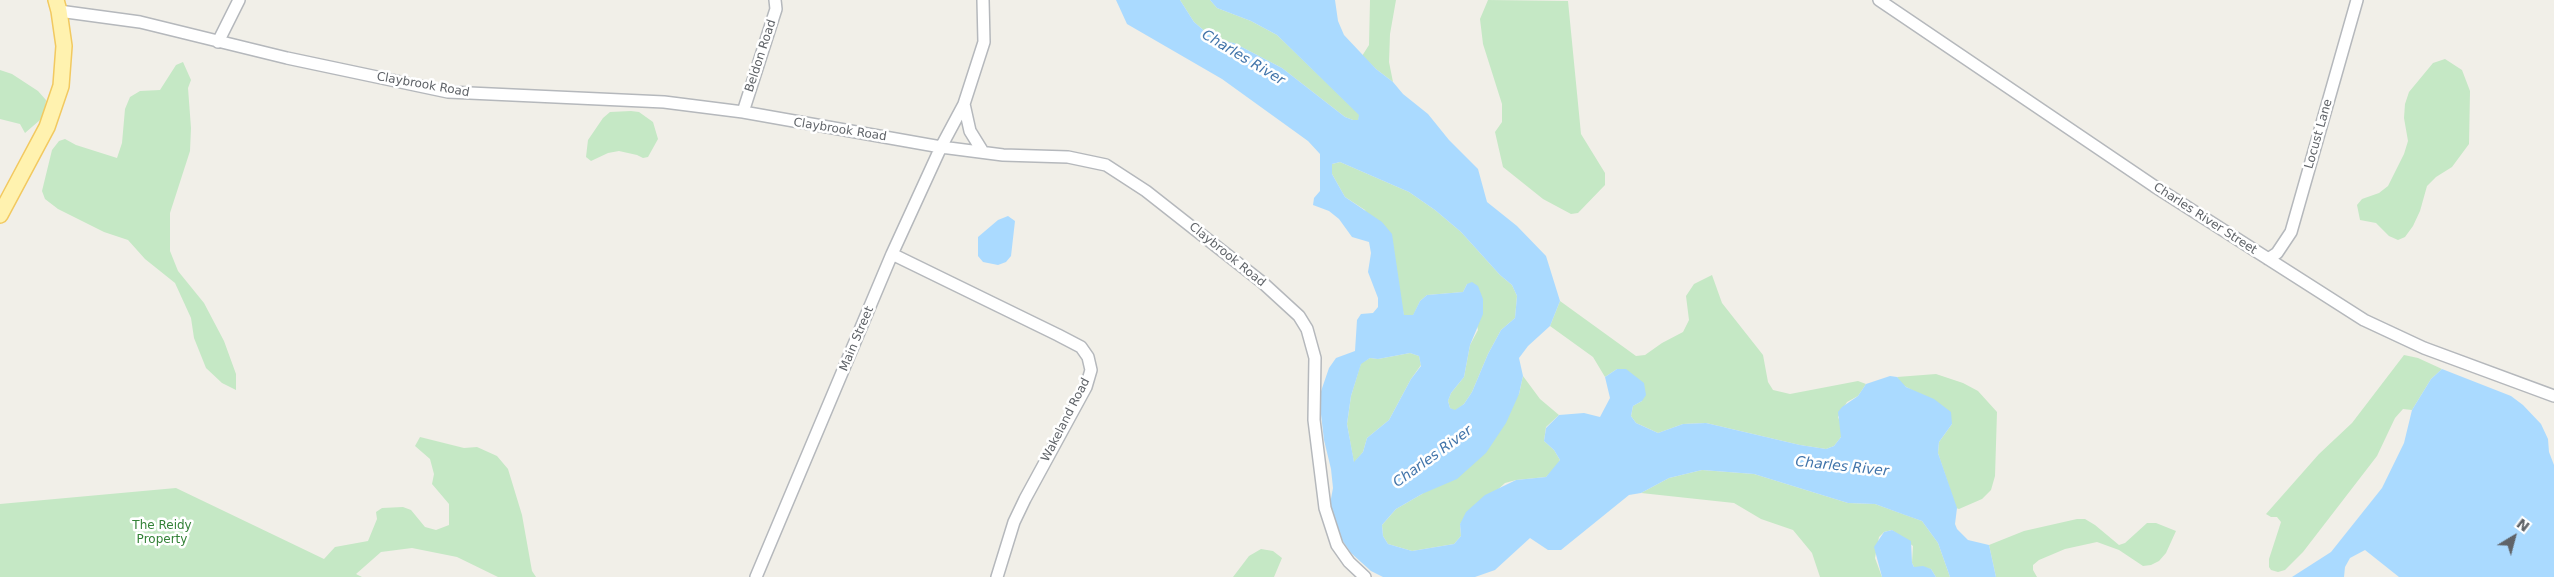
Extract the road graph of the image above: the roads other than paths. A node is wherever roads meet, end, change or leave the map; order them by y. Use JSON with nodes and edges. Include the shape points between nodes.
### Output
{"nodes":[{"id":1,"x":239,"y":0,"type":"edge"},
{"id":2,"x":775,"y":0,"type":"edge"},
{"id":3,"x":983,"y":0,"type":"edge"},
{"id":4,"x":1879,"y":0,"type":"edge"},
{"id":5,"x":2357,"y":0,"type":"edge"},
{"id":6,"x":57,"y":6,"type":"edge"},
{"id":7,"x":218,"y":42,"type":"junction"},
{"id":8,"x":964,"y":104,"type":"junction"},
{"id":9,"x":743,"y":112,"type":"junction"},
{"id":10,"x":940,"y":147,"type":"junction"},
{"id":11,"x":983,"y":152,"type":"junction"},
{"id":12,"x":0,"y":215,"type":"edge"},
{"id":13,"x":892,"y":254,"type":"junction"},
{"id":14,"x":2268,"y":260,"type":"junction"},
{"id":15,"x":2554,"y":396,"type":"edge"},
{"id":16,"x":756,"y":577,"type":"edge"},
{"id":17,"x":997,"y":577,"type":"edge"},
{"id":18,"x":1365,"y":577,"type":"edge"}],
"edges":[{"from":1,"to":7,"type":"street"},
{"from":2,"to":9,"type":"street","name":"Beldon Road","via":[[776,9]]},
{"from":3,"to":8,"type":"street","name":"Main Street","via":[[984,42]]},
{"from":4,"to":14,"type":"street","name":"Charles River Street"},
{"from":5,"to":14,"type":"street","name":"Locust Lane","via":[[2291,232],[2277,253]]},
{"from":6,"to":7,"type":"street","name":"Claybrook Road"},
{"from":6,"to":12,"type":"main road","via":[[64,46],[61,86],[47,127]]},
{"from":7,"to":9,"type":"street","name":"Claybrook Road","via":[[448,92],[664,102]]},
{"from":8,"to":10,"type":"street","name":"Main Street"},
{"from":8,"to":11,"type":"street","via":[[970,131]]},
{"from":9,"to":10,"type":"street","name":"Claybrook Road"},
{"from":10,"to":11,"type":"street","name":"Claybrook Road"},
{"from":10,"to":13,"type":"street","name":"Main Street"},
{"from":11,"to":18,"type":"street","name":"Claybrook Road","via":[[1068,157],[1106,166],[1140,187],[1263,283],[1299,316],[1308,329],[1314,358],[1314,420],[1325,508],[1338,545],[1349,562]]},
{"from":13,"to":16,"type":"street","name":"Main Street"},
{"from":13,"to":17,"type":"street","name":"Wakeland Road","via":[[1058,334],[1081,347],[1088,357],[1091,370],[1086,387],[1014,522]]},
{"from":14,"to":15,"type":"street","name":"Charles River Street","via":[[2387,332]]}]}
